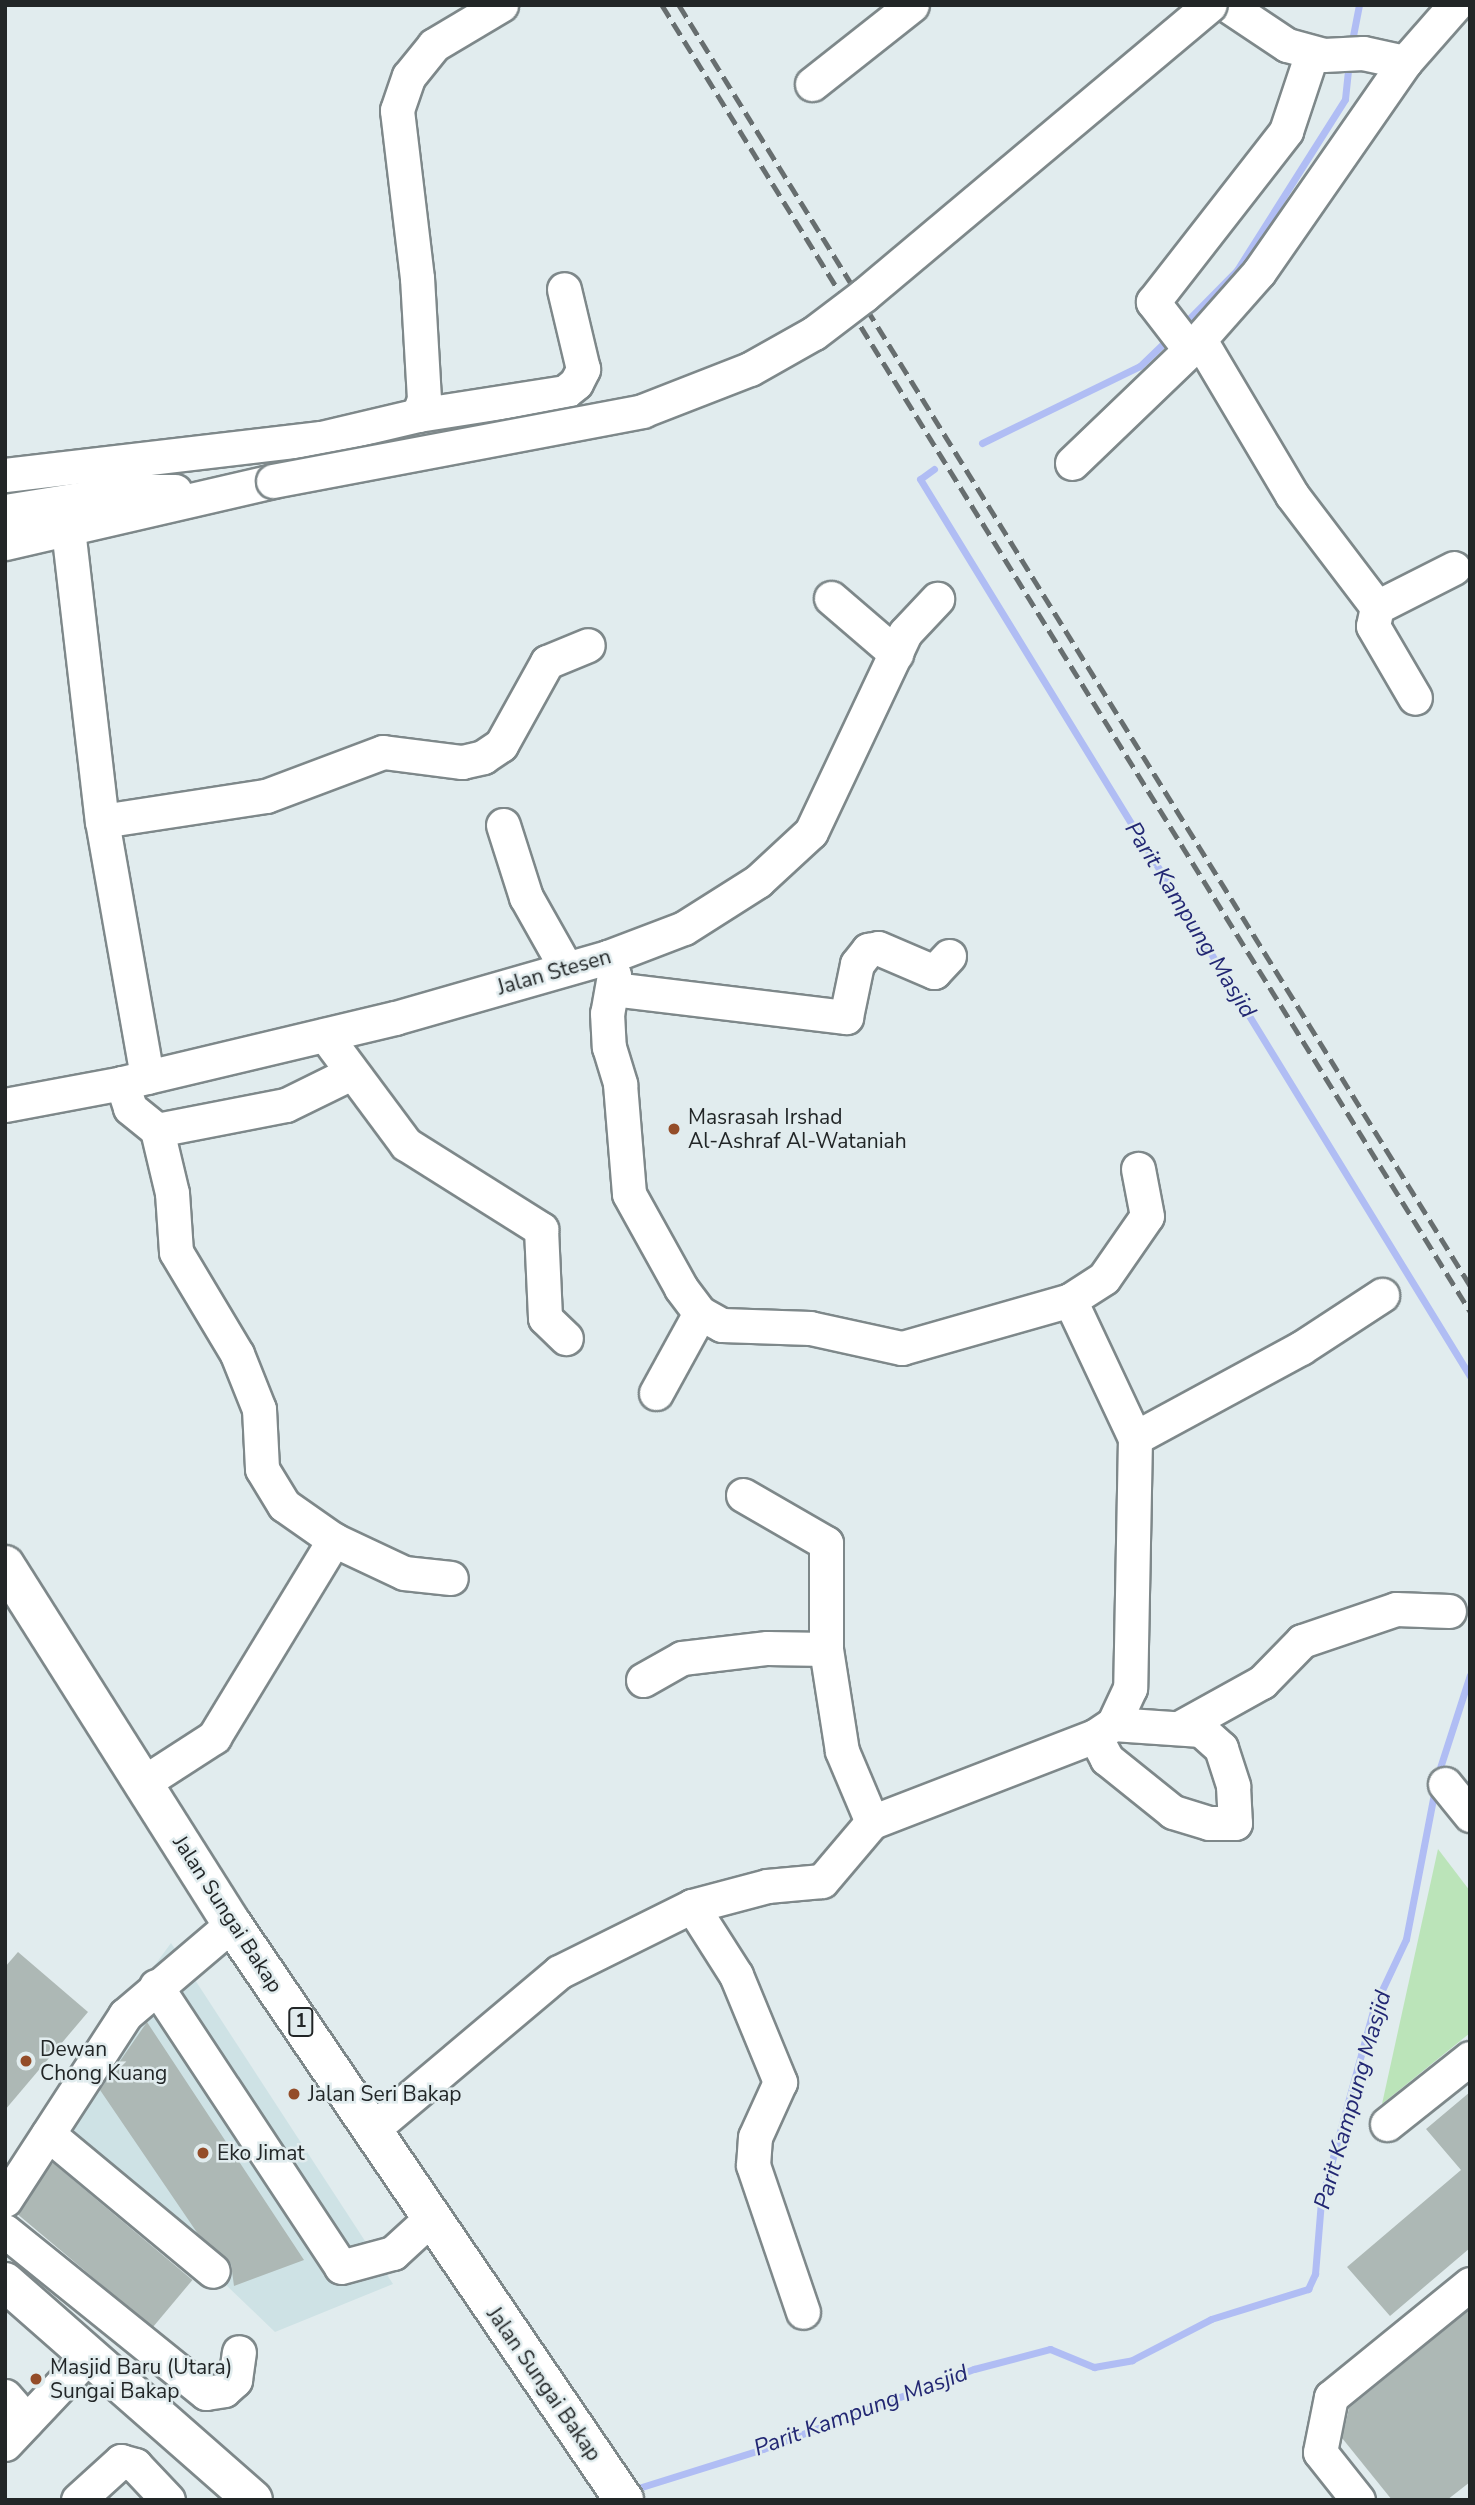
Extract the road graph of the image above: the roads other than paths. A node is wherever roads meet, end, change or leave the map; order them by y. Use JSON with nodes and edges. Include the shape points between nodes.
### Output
{"nodes":[{"id":1,"x":501,"y":5,"type":"edge"},
{"id":2,"x":912,"y":5,"type":"edge"},
{"id":3,"x":1209,"y":5,"type":"edge"},
{"id":4,"x":1227,"y":5,"type":"edge"},
{"id":5,"x":1455,"y":5,"type":"edge"},
{"id":6,"x":1318,"y":54,"type":"junction"},
{"id":7,"x":1405,"y":62,"type":"junction"},
{"id":8,"x":812,"y":84,"type":"dead end"},
{"id":9,"x":564,"y":289,"type":"dead end"},
{"id":10,"x":1183,"y":337,"type":"junction"},
{"id":11,"x":418,"y":415,"type":"junction"},
{"id":12,"x":1072,"y":463,"type":"dead end"},
{"id":13,"x":5,"y":475,"type":"edge"},
{"id":14,"x":216,"y":491,"type":"junction"},
{"id":15,"x":132,"y":515,"type":"junction"},
{"id":16,"x":14,"y":517,"type":"edge"},
{"id":17,"x":68,"y":529,"type":"junction"},
{"id":18,"x":1454,"y":568,"type":"dead end"},
{"id":19,"x":71,"y":588,"type":"junction"},
{"id":20,"x":831,"y":598,"type":"dead end"},
{"id":21,"x":937,"y":598,"type":"dead end"},
{"id":22,"x":1377,"y":607,"type":"junction"},
{"id":23,"x":588,"y":645,"type":"dead end"},
{"id":24,"x":896,"y":654,"type":"junction"},
{"id":25,"x":1415,"y":698,"type":"dead end"},
{"id":26,"x":102,"y":821,"type":"junction"},
{"id":27,"x":503,"y":825,"type":"dead end"},
{"id":28,"x":949,"y":956,"type":"dead end"},
{"id":29,"x":566,"y":968,"type":"junction"},
{"id":30,"x":611,"y":973,"type":"junction"},
{"id":31,"x":325,"y":1035,"type":"junction"},
{"id":32,"x":349,"y":1074,"type":"junction"},
{"id":33,"x":135,"y":1080,"type":"junction"},
{"id":34,"x":5,"y":1105,"type":"edge"},
{"id":35,"x":157,"y":1130,"type":"junction"},
{"id":36,"x":1138,"y":1169,"type":"dead end"},
{"id":37,"x":1382,"y":1295,"type":"dead end"},
{"id":38,"x":1070,"y":1300,"type":"junction"},
{"id":39,"x":700,"y":1313,"type":"junction"},
{"id":40,"x":566,"y":1338,"type":"dead end"},
{"id":41,"x":656,"y":1393,"type":"dead end"},
{"id":42,"x":1135,"y":1438,"type":"junction"},
{"id":43,"x":743,"y":1495,"type":"dead end"},
{"id":44,"x":334,"y":1540,"type":"junction"},
{"id":45,"x":5,"y":1565,"type":"edge"},
{"id":46,"x":451,"y":1578,"type":"dead end"},
{"id":47,"x":1449,"y":1611,"type":"dead end"},
{"id":48,"x":826,"y":1649,"type":"junction"},
{"id":49,"x":643,"y":1680,"type":"dead end"},
{"id":50,"x":1179,"y":1728,"type":"junction"},
{"id":51,"x":1104,"y":1730,"type":"junction"},
{"id":52,"x":143,"y":1783,"type":"junction"},
{"id":53,"x":1445,"y":1784,"type":"dead end"},
{"id":54,"x":1470,"y":1815,"type":"edge"},
{"id":55,"x":872,"y":1822,"type":"junction"},
{"id":56,"x":692,"y":1906,"type":"junction"},
{"id":57,"x":232,"y":1924,"type":"junction"},
{"id":58,"x":156,"y":1986,"type":"junction"},
{"id":59,"x":1470,"y":2058,"type":"edge"},
{"id":60,"x":1387,"y":2124,"type":"dead end"},
{"id":61,"x":374,"y":2128,"type":"junction"},
{"id":62,"x":48,"y":2134,"type":"junction"},
{"id":63,"x":5,"y":2200,"type":"edge"},
{"id":64,"x":430,"y":2218,"type":"junction"},
{"id":65,"x":5,"y":2231,"type":"edge"},
{"id":66,"x":213,"y":2271,"type":"dead end"},
{"id":67,"x":5,"y":2282,"type":"edge"},
{"id":68,"x":1470,"y":2284,"type":"edge"},
{"id":69,"x":803,"y":2312,"type":"dead end"},
{"id":70,"x":239,"y":2352,"type":"dead end"},
{"id":71,"x":89,"y":2356,"type":"junction"},
{"id":72,"x":5,"y":2396,"type":"edge"},
{"id":73,"x":16,"y":2433,"type":"edge"},
{"id":74,"x":615,"y":2487,"type":"edge"},
{"id":75,"x":78,"y":2500,"type":"edge"},
{"id":76,"x":168,"y":2500,"type":"edge"},
{"id":77,"x":253,"y":2500,"type":"edge"},
{"id":78,"x":1358,"y":2500,"type":"edge"}],
"edges":[{"from":1,"to":11,"type":"street","via":[[434,45],[409,76],[397,110],[417,278],[424,399]]},
{"from":2,"to":8,"type":"street"},
{"from":3,"to":14,"type":"street","bridge":true,"via":[[864,295],[814,333],[750,369],[642,411]]},
{"from":4,"to":6,"type":"street","via":[[1259,31]]},
{"from":5,"to":7,"type":"street"},
{"from":6,"to":7,"type":"street","via":[[1363,53]]},
{"from":6,"to":10,"type":"street","via":[[1286,131],[1153,302]]},
{"from":7,"to":10,"type":"street","via":[[1259,272]]},
{"from":9,"to":11,"type":"street","via":[[583,369],[576,383],[565,392]]},
{"from":10,"to":12,"type":"street"},
{"from":10,"to":22,"type":"street","via":[[1292,495]]},
{"from":11,"to":13,"type":"street","via":[[321,438]]},
{"from":14,"to":15,"type":"street"},
{"from":14,"to":16,"type":"street","via":[[130,491]]},
{"from":15,"to":17,"type":"street"},
{"from":15,"to":19,"type":"street","via":[[99,542]]},
{"from":16,"to":17,"type":"street"},
{"from":16,"to":19,"type":"street","via":[[49,553]]},
{"from":17,"to":19,"type":"street"},
{"from":18,"to":22,"type":"street"},
{"from":19,"to":26,"type":"street"},
{"from":20,"to":24,"type":"street"},
{"from":21,"to":24,"type":"street","name":"Jalan Stesen","via":[[905,633]]},
{"from":22,"to":25,"type":"street","via":[[1377,635]]},
{"from":23,"to":26,"type":"street","via":[[547,662],[502,745],[483,757],[462,762],[383,752],[265,796]]},
{"from":24,"to":30,"type":"street","name":"Jalan Stesen","via":[[811,832],[758,881]]},
{"from":26,"to":33,"type":"street"},
{"from":27,"to":29,"type":"street","via":[[526,897]]},
{"from":28,"to":30,"type":"street","via":[[934,972],[878,948],[868,950],[857,964],[846,1017]]},
{"from":29,"to":30,"type":"street","name":"Jalan Stesen"},
{"from":29,"to":31,"type":"street","name":"Jalan Stesen"},
{"from":30,"to":39,"type":"street","via":[[608,1046],[620,1084],[629,1194],[652,1242]]},
{"from":31,"to":32,"type":"street"},
{"from":31,"to":33,"type":"street","name":"Jalan Stesen"},
{"from":32,"to":35,"type":"street","via":[[286,1105]]},
{"from":32,"to":40,"type":"street","via":[[406,1144],[541,1229],[545,1318]]},
{"from":33,"to":34,"type":"street","name":"Jalan Stesen"},
{"from":33,"to":35,"type":"street","via":[[130,1108]]},
{"from":35,"to":44,"type":"street","via":[[172,1193],[176,1252],[237,1353],[259,1409],[262,1469],[284,1505]]},
{"from":36,"to":38,"type":"street","via":[[1147,1216],[1104,1278]]},
{"from":37,"to":42,"type":"street","via":[[1301,1348]]},
{"from":38,"to":39,"type":"street","via":[[902,1348],[810,1328],[722,1325]]},
{"from":38,"to":42,"type":"street"},
{"from":39,"to":41,"type":"street"},
{"from":42,"to":51,"type":"street","via":[[1130,1688]]},
{"from":43,"to":48,"type":"street","via":[[827,1543]]},
{"from":44,"to":46,"type":"street","via":[[404,1573]]},
{"from":44,"to":52,"type":"street","via":[[214,1737]]},
{"from":45,"to":52,"type":"main road","name":"Jalan Sungai Bakap","number":"1"},
{"from":47,"to":50,"type":"street","via":[[1396,1609],[1302,1641],[1262,1682]]},
{"from":48,"to":49,"type":"street","via":[[767,1648],[682,1658]]},
{"from":48,"to":55,"type":"street","via":[[842,1751]]},
{"from":50,"to":51,"type":"street"},
{"from":50,"to":51,"type":"street","via":[[1201,1730],[1221,1748],[1233,1786],[1235,1822],[1209,1823],[1173,1812],[1107,1759]]},
{"from":51,"to":55,"type":"street"},
{"from":52,"to":57,"type":"main road","name":"Jalan Sungai Bakap","number":"1"},
{"from":53,"to":54,"type":"street"},
{"from":55,"to":56,"type":"street","via":[[822,1881],[767,1886]]},
{"from":56,"to":61,"type":"street","via":[[559,1972]]},
{"from":56,"to":69,"type":"street","via":[[736,1975],[780,2082],[755,2137],[754,2165]]},
{"from":57,"to":58,"type":"street"},
{"from":57,"to":61,"type":"main road","name":"Jalan Sungai Bakap","number":"1"},
{"from":58,"to":62,"type":"street","via":[[125,2015]]},
{"from":58,"to":64,"type":"street","via":[[341,2267],[393,2253]]},
{"from":59,"to":60,"type":"street"},
{"from":61,"to":64,"type":"main road","name":"Jalan Sungai Bakap","number":"1"},
{"from":62,"to":63,"type":"street"},
{"from":62,"to":66,"type":"street"},
{"from":64,"to":74,"type":"main road","name":"Jalan Sungai Bakap","number":"1"},
{"from":65,"to":70,"type":"street","via":[[206,2393],[224,2390],[235,2380]]},
{"from":67,"to":71,"type":"main road"},
{"from":68,"to":78,"type":"street","via":[[1331,2397],[1320,2452]]},
{"from":71,"to":73,"type":"street"},
{"from":71,"to":77,"type":"main road"},
{"from":72,"to":73,"type":"street"},
{"from":75,"to":76,"type":"street","via":[[121,2461],[135,2465]]}]}
